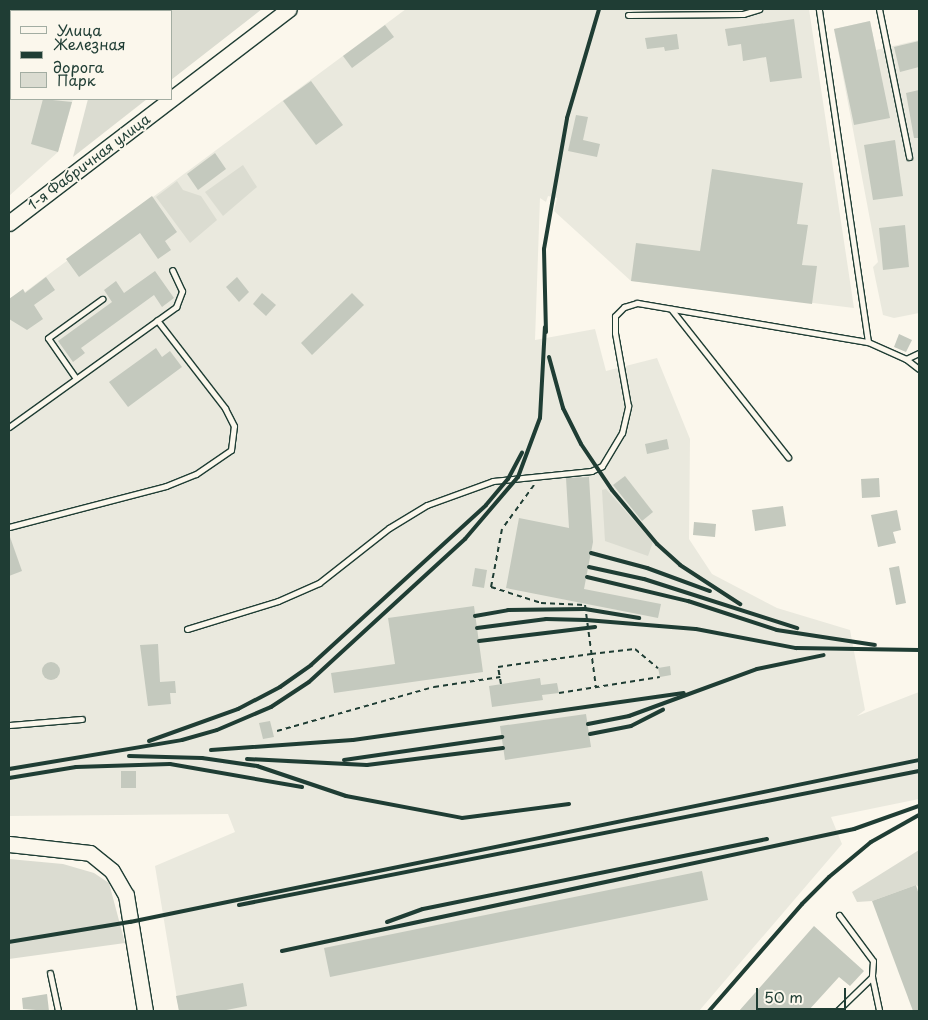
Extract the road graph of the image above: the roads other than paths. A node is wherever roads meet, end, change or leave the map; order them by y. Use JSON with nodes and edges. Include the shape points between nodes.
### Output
{"nodes":[{"id":1,"x":289,"y":9,"type":"edge"},
{"id":2,"x":759,"y":9,"type":"edge"},
{"id":3,"x":819,"y":9,"type":"edge"},
{"id":4,"x":879,"y":9,"type":"edge"},
{"id":5,"x":628,"y":16,"type":"dead end"},
{"id":6,"x":172,"y":98,"type":"edge"},
{"id":7,"x":170,"y":100,"type":"edge"},
{"id":8,"x":909,"y":157,"type":"dead end"},
{"id":9,"x":9,"y":223,"type":"edge"},
{"id":10,"x":172,"y":270,"type":"dead end"},
{"id":11,"x":102,"y":299,"type":"dead end"},
{"id":12,"x":671,"y":308,"type":"junction"},
{"id":13,"x":157,"y":320,"type":"junction"},
{"id":14,"x":868,"y":342,"type":"junction"},
{"id":15,"x":919,"y":353,"type":"edge"},
{"id":16,"x":906,"y":359,"type":"junction"},
{"id":17,"x":919,"y":369,"type":"edge"},
{"id":18,"x":75,"y":376,"type":"junction"},
{"id":19,"x":9,"y":427,"type":"edge"},
{"id":20,"x":788,"y":457,"type":"dead end"},
{"id":21,"x":9,"y":527,"type":"edge"},
{"id":22,"x":187,"y":628,"type":"dead end"},
{"id":23,"x":82,"y":720,"type":"dead end"},
{"id":24,"x":9,"y":725,"type":"edge"},
{"id":25,"x":9,"y":844,"type":"edge"},
{"id":26,"x":839,"y":915,"type":"dead end"},
{"id":27,"x":50,"y":973,"type":"dead end"},
{"id":28,"x":872,"y":977,"type":"junction"},
{"id":29,"x":58,"y":1011,"type":"edge"},
{"id":30,"x":146,"y":1011,"type":"edge"},
{"id":31,"x":837,"y":1011,"type":"edge"},
{"id":32,"x":879,"y":1011,"type":"edge"}],
"edges":[{"from":1,"to":6,"type":"main road","name":"1-я Фабричная улица"},
{"from":2,"to":5,"type":"lane","via":[[743,14]]},
{"from":3,"to":14,"type":"lane"},
{"from":4,"to":8,"type":"lane"},
{"from":7,"to":9,"type":"main road","name":"1-я Фабричная улица"},
{"from":10,"to":13,"type":"lane","via":[[182,291],[176,307]]},
{"from":11,"to":18,"type":"lane","via":[[48,338]]},
{"from":12,"to":14,"type":"lane"},
{"from":12,"to":20,"type":"lane"},
{"from":12,"to":22,"type":"lane","via":[[637,302],[624,307],[615,316],[628,406],[622,433],[605,462],[592,471],[493,481],[427,504],[389,528],[320,583],[278,601]]},
{"from":13,"to":18,"type":"lane"},
{"from":13,"to":21,"type":"lane","via":[[225,408],[234,426],[231,450],[196,474],[166,486]]},
{"from":14,"to":16,"type":"lane"},
{"from":15,"to":16,"type":"lane"},
{"from":16,"to":17,"type":"lane"},
{"from":18,"to":19,"type":"lane"},
{"from":23,"to":24,"type":"lane"},
{"from":25,"to":30,"type":"main road","via":[[90,854],[112,871],[126,895]]},
{"from":26,"to":28,"type":"lane","via":[[873,961]]},
{"from":27,"to":29,"type":"lane"},
{"from":28,"to":31,"type":"lane"},
{"from":28,"to":32,"type":"lane"}]}
